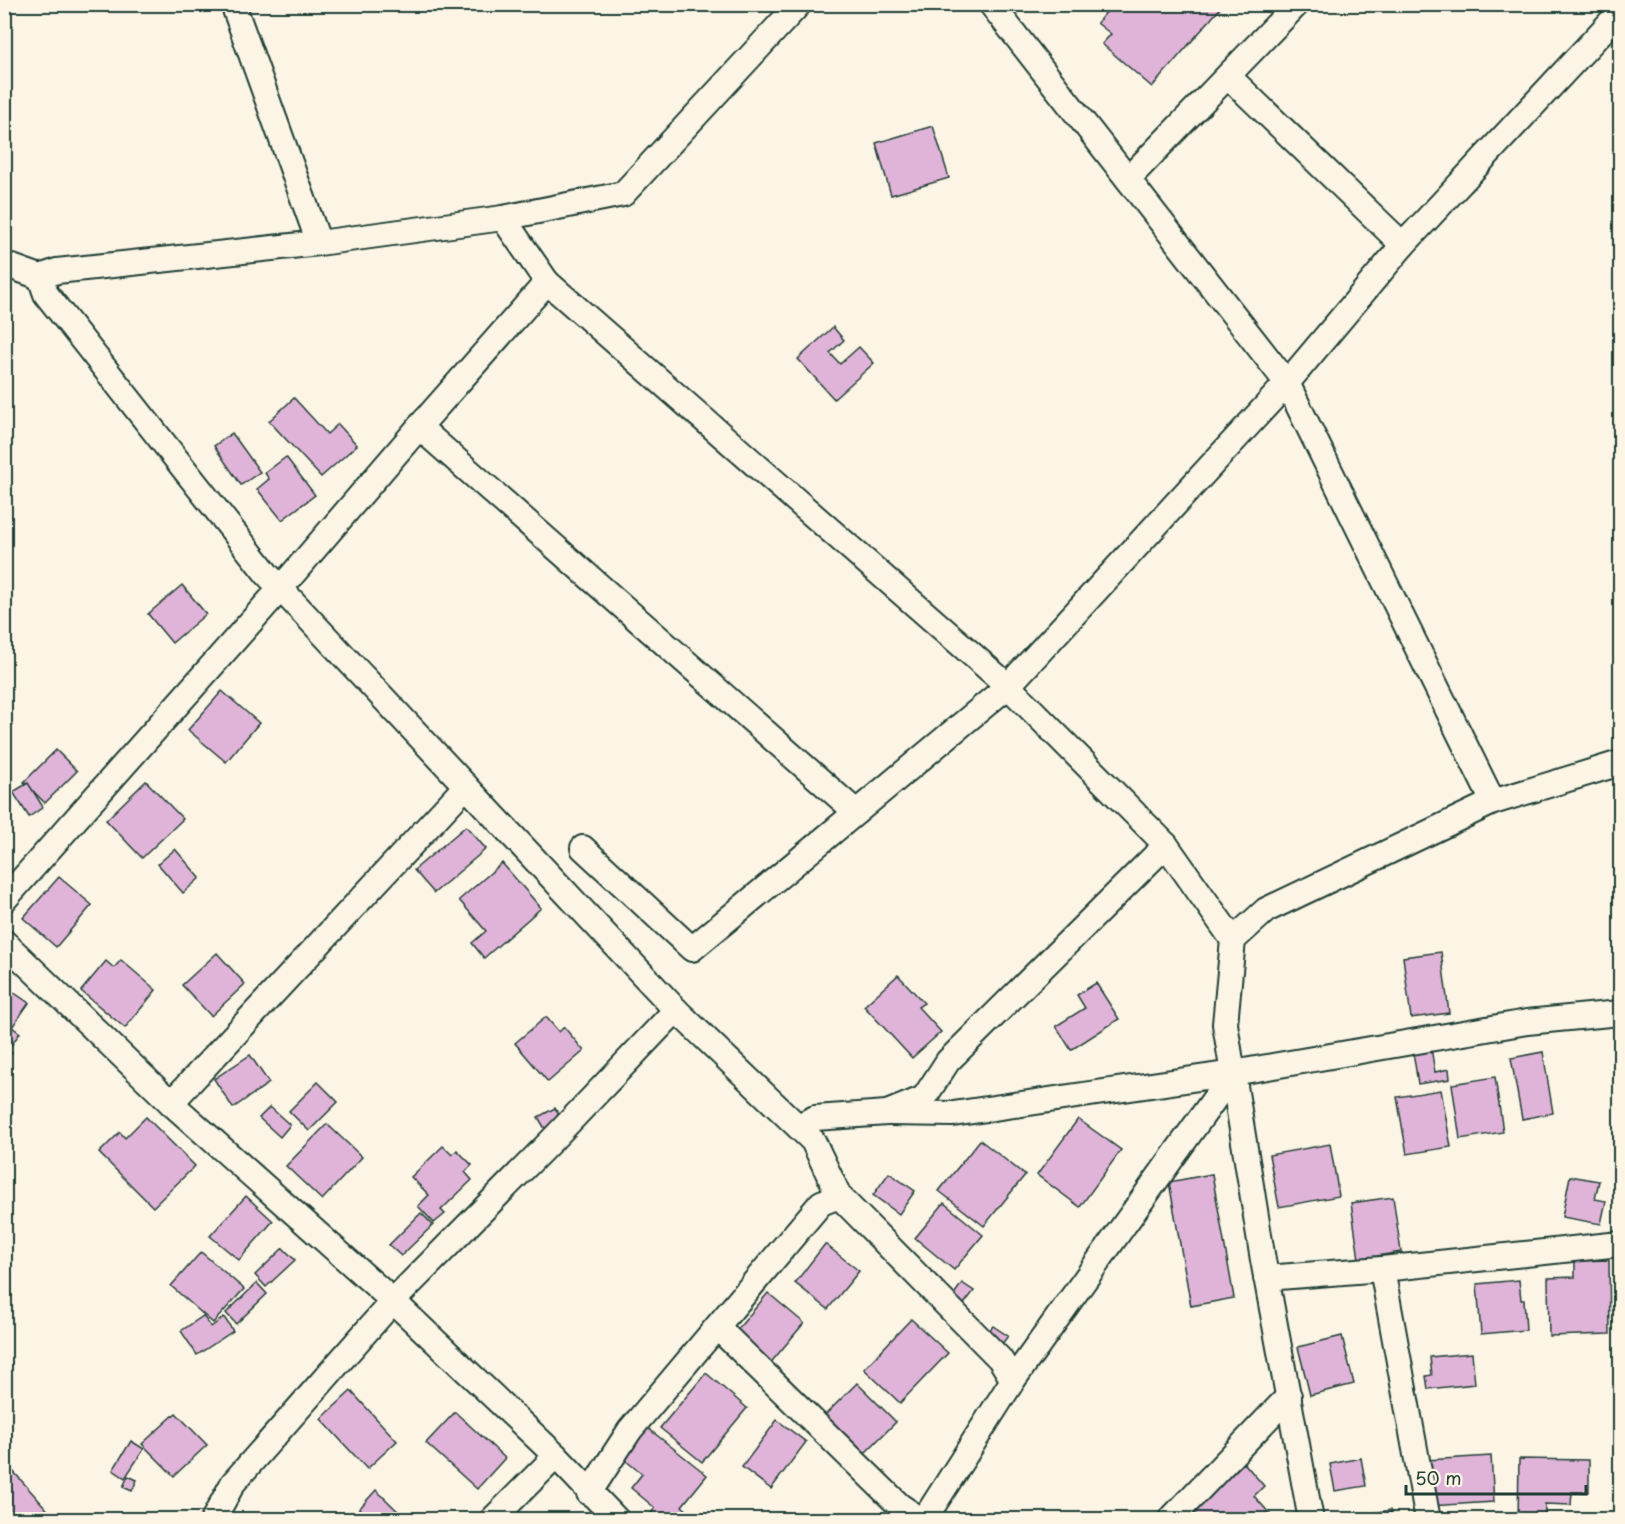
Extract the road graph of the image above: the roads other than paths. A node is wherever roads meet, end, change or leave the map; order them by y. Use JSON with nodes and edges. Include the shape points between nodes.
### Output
{"nodes":[{"id":1,"x":233,"y":4,"type":"edge"},
{"id":2,"x":799,"y":4,"type":"edge"},
{"id":3,"x":991,"y":4,"type":"edge"},
{"id":4,"x":1297,"y":4,"type":"edge"},
{"id":5,"x":1620,"y":12,"type":"edge"},
{"id":6,"x":1229,"y":77,"type":"junction"},
{"id":7,"x":1128,"y":179,"type":"junction"},
{"id":8,"x":503,"y":218,"type":"junction"},
{"id":9,"x":319,"y":243,"type":"junction"},
{"id":10,"x":1402,"y":246,"type":"junction"},
{"id":11,"x":4,"y":264,"type":"edge"},
{"id":12,"x":40,"y":277,"type":"junction"},
{"id":13,"x":547,"y":282,"type":"junction"},
{"id":14,"x":1287,"y":383,"type":"junction"},
{"id":15,"x":419,"y":427,"type":"junction"},
{"id":16,"x":280,"y":589,"type":"junction"},
{"id":17,"x":1008,"y":686,"type":"junction"},
{"id":18,"x":1620,"y":763,"type":"edge"},
{"id":19,"x":466,"y":786,"type":"junction"},
{"id":20,"x":1493,"y":802,"type":"junction"},
{"id":21,"x":856,"y":812,"type":"junction"},
{"id":22,"x":1166,"y":845,"type":"junction"},
{"id":23,"x":583,"y":849,"type":"dead end"},
{"id":24,"x":4,"y":900,"type":"edge"},
{"id":25,"x":1233,"y":940,"type":"junction"},
{"id":26,"x":4,"y":942,"type":"edge"},
{"id":27,"x":676,"y":1010,"type":"junction"},
{"id":28,"x":1620,"y":1013,"type":"edge"},
{"id":29,"x":1233,"y":1073,"type":"junction"},
{"id":30,"x":171,"y":1103,"type":"junction"},
{"id":31,"x":887,"y":1113,"type":"junction"},
{"id":32,"x":798,"y":1126,"type":"junction"},
{"id":33,"x":838,"y":1196,"type":"junction"},
{"id":34,"x":1620,"y":1244,"type":"edge"},
{"id":35,"x":1382,"y":1269,"type":"junction"},
{"id":36,"x":1266,"y":1278,"type":"junction"},
{"id":37,"x":393,"y":1301,"type":"junction"},
{"id":38,"x":717,"y":1327,"type":"junction"},
{"id":39,"x":1013,"y":1380,"type":"junction"},
{"id":40,"x":1289,"y":1396,"type":"junction"},
{"id":41,"x":556,"y":1456,"type":"junction"},
{"id":42,"x":589,"y":1492,"type":"junction"},
{"id":43,"x":213,"y":1520,"type":"edge"},
{"id":44,"x":492,"y":1520,"type":"edge"},
{"id":45,"x":617,"y":1520,"type":"edge"},
{"id":46,"x":923,"y":1520,"type":"edge"},
{"id":47,"x":1170,"y":1520,"type":"edge"},
{"id":48,"x":1311,"y":1520,"type":"edge"},
{"id":49,"x":1428,"y":1520,"type":"edge"}],
"edges":[{"from":1,"to":9,"type":"street"},
{"from":2,"to":8,"type":"street","via":[[622,194]]},
{"from":3,"to":7,"type":"street"},
{"from":4,"to":6,"type":"street"},
{"from":5,"to":10,"type":"street"},
{"from":6,"to":7,"type":"street"},
{"from":6,"to":10,"type":"street"},
{"from":7,"to":14,"type":"street"},
{"from":8,"to":9,"type":"street"},
{"from":8,"to":13,"type":"street"},
{"from":9,"to":12,"type":"street","via":[[57,271]]},
{"from":10,"to":14,"type":"street"},
{"from":11,"to":12,"type":"street"},
{"from":12,"to":16,"type":"street","via":[[46,294]]},
{"from":13,"to":15,"type":"street"},
{"from":13,"to":17,"type":"street"},
{"from":14,"to":17,"type":"street"},
{"from":14,"to":20,"type":"street"},
{"from":15,"to":16,"type":"street"},
{"from":15,"to":21,"type":"street"},
{"from":16,"to":19,"type":"street"},
{"from":16,"to":24,"type":"street"},
{"from":17,"to":21,"type":"street"},
{"from":17,"to":22,"type":"street"},
{"from":18,"to":20,"type":"street"},
{"from":19,"to":27,"type":"street"},
{"from":19,"to":30,"type":"street"},
{"from":20,"to":25,"type":"street","via":[[1266,910]]},
{"from":21,"to":23,"type":"street","via":[[692,949]]},
{"from":22,"to":25,"type":"street"},
{"from":22,"to":31,"type":"street","via":[[948,1061],[924,1098]]},
{"from":25,"to":29,"type":"street","via":[[1225,1024]]},
{"from":26,"to":30,"type":"street"},
{"from":27,"to":32,"type":"street"},
{"from":27,"to":37,"type":"street"},
{"from":28,"to":29,"type":"street","via":[[1527,1022]]},
{"from":29,"to":31,"type":"street","via":[[953,1114]]},
{"from":29,"to":36,"type":"street"},
{"from":29,"to":39,"type":"street"},
{"from":30,"to":37,"type":"street"},
{"from":31,"to":32,"type":"street","via":[[815,1118]]},
{"from":32,"to":33,"type":"street","via":[[813,1141]]},
{"from":33,"to":38,"type":"street","via":[[821,1203]]},
{"from":33,"to":39,"type":"street","via":[[1000,1359]]},
{"from":34,"to":35,"type":"street"},
{"from":35,"to":36,"type":"street"},
{"from":35,"to":49,"type":"street"},
{"from":36,"to":40,"type":"street"},
{"from":37,"to":41,"type":"street"},
{"from":37,"to":43,"type":"street","via":[[232,1483]]},
{"from":38,"to":42,"type":"street","via":[[630,1430]]},
{"from":38,"to":46,"type":"street","via":[[900,1506]]},
{"from":39,"to":46,"type":"street"},
{"from":40,"to":47,"type":"street"},
{"from":40,"to":48,"type":"street"},
{"from":41,"to":42,"type":"street"},
{"from":41,"to":44,"type":"street"},
{"from":42,"to":45,"type":"street"}]}
